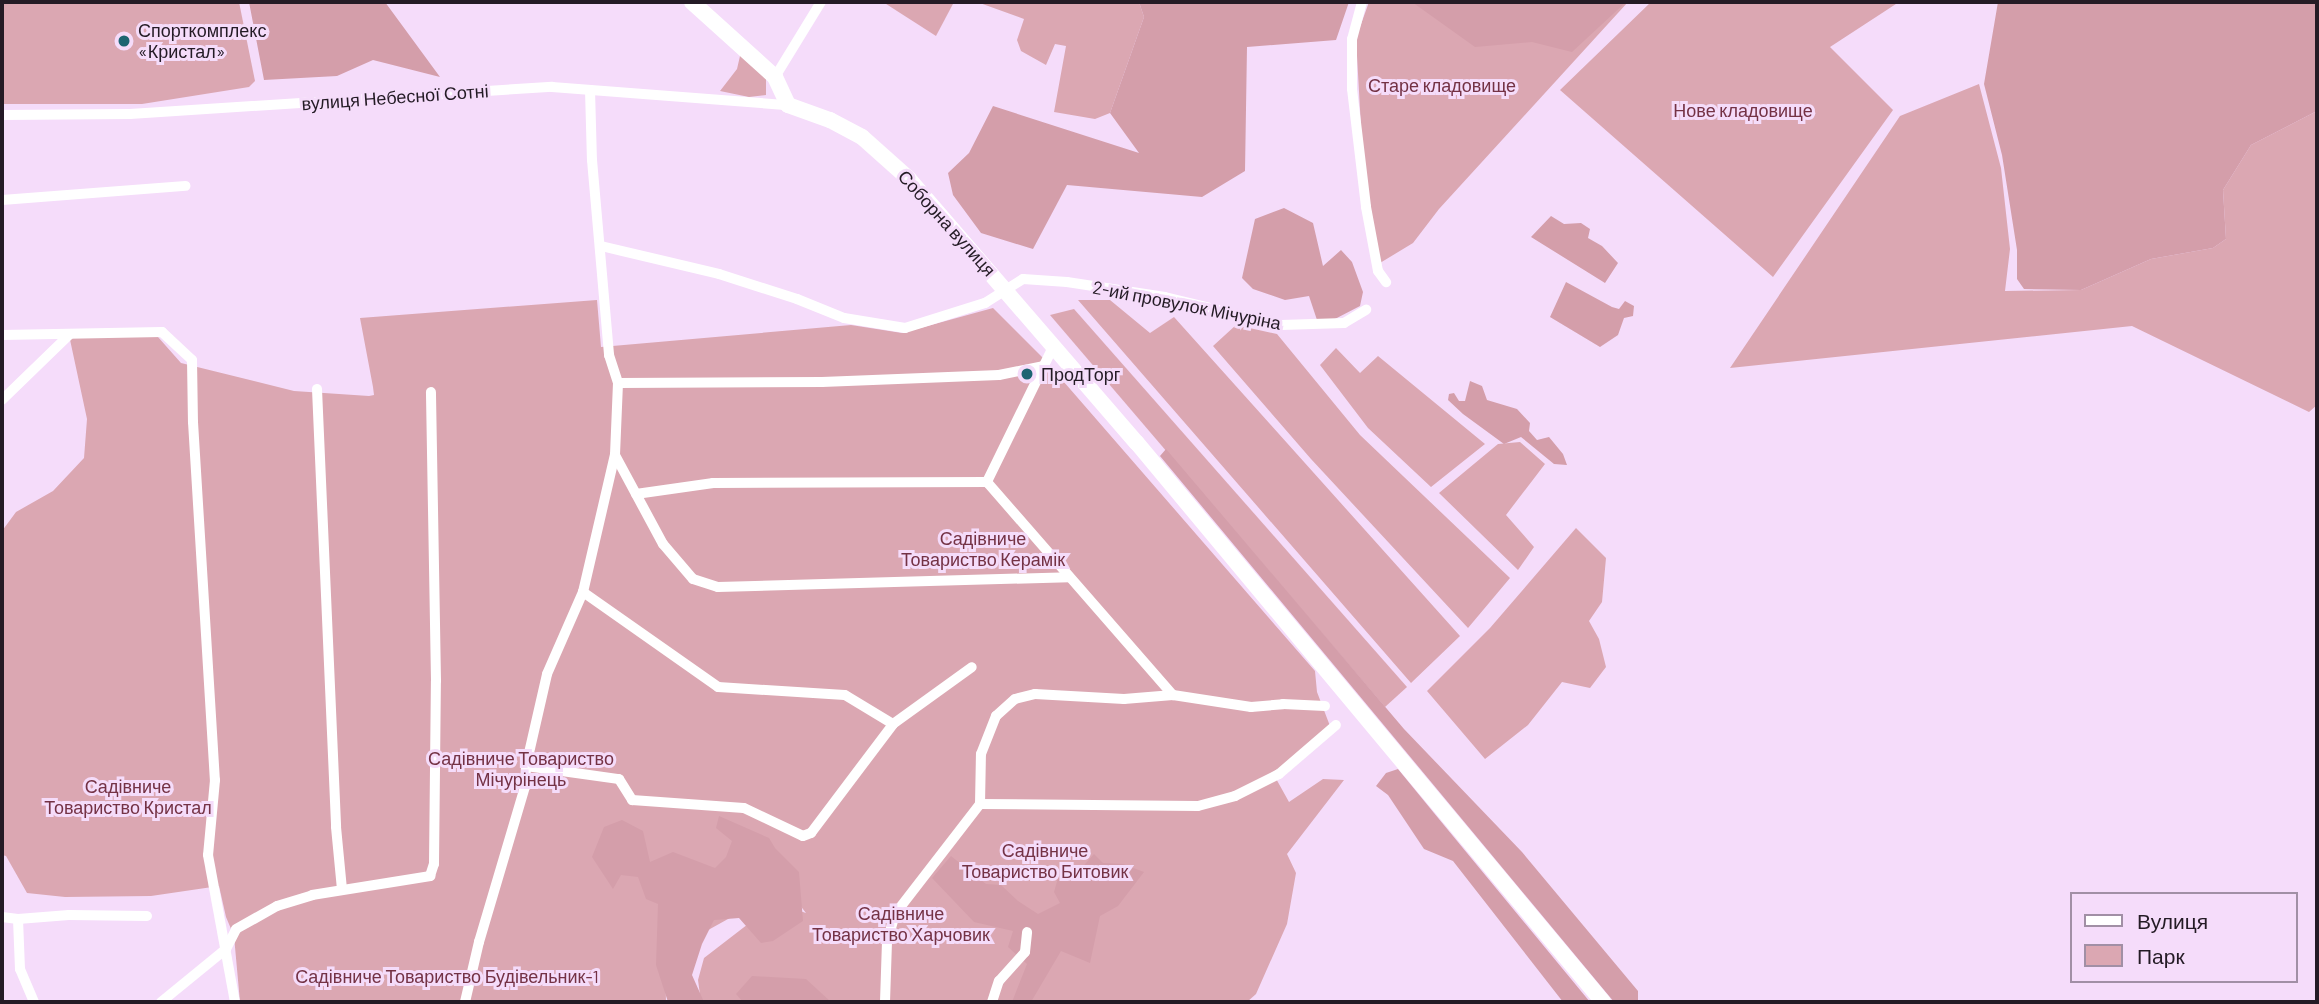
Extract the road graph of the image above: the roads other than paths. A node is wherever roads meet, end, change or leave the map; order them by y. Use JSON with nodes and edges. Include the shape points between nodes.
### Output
{"nodes":[{"id":1,"x":692,"y":2,"type":"edge"},
{"id":2,"x":821,"y":2,"type":"edge"},
{"id":3,"x":1362,"y":2,"type":"edge"},
{"id":4,"x":775,"y":76,"type":"junction"},
{"id":5,"x":590,"y":90,"type":"junction"},
{"id":6,"x":788,"y":105,"type":"junction"},
{"id":7,"x":2,"y":115,"type":"edge"},
{"id":8,"x":185,"y":186,"type":"dead end"},
{"id":9,"x":2,"y":200,"type":"edge"},
{"id":10,"x":601,"y":246,"type":"junction"},
{"id":11,"x":1386,"y":282,"type":"dead end"},
{"id":12,"x":1006,"y":288,"type":"junction"},
{"id":13,"x":1366,"y":310,"type":"dead end"},
{"id":14,"x":2,"y":335,"type":"edge"},
{"id":15,"x":69,"y":335,"type":"junction"},
{"id":16,"x":1054,"y":345,"type":"junction"},
{"id":17,"x":1044,"y":366,"type":"junction"},
{"id":18,"x":618,"y":383,"type":"junction"},
{"id":19,"x":317,"y":389,"type":"dead end"},
{"id":20,"x":430,"y":392,"type":"dead end"},
{"id":21,"x":2,"y":400,"type":"edge"},
{"id":22,"x":615,"y":454,"type":"junction"},
{"id":23,"x":987,"y":482,"type":"junction"},
{"id":24,"x":636,"y":494,"type":"junction"},
{"id":25,"x":1069,"y":577,"type":"junction"},
{"id":26,"x":583,"y":593,"type":"junction"},
{"id":27,"x":972,"y":667,"type":"dead end"},
{"id":28,"x":1173,"y":695,"type":"junction"},
{"id":29,"x":1325,"y":706,"type":"dead end"},
{"id":30,"x":893,"y":724,"type":"junction"},
{"id":31,"x":1336,"y":725,"type":"dead end"},
{"id":32,"x":526,"y":766,"type":"junction"},
{"id":33,"x":980,"y":804,"type":"junction"},
{"id":34,"x":342,"y":889,"type":"junction"},
{"id":35,"x":147,"y":916,"type":"dead end"},
{"id":36,"x":2,"y":917,"type":"edge"},
{"id":37,"x":18,"y":919,"type":"junction"},
{"id":38,"x":1027,"y":932,"type":"dead end"},
{"id":39,"x":226,"y":949,"type":"junction"},
{"id":40,"x":34,"y":1002,"type":"edge"},
{"id":41,"x":161,"y":1002,"type":"edge"},
{"id":42,"x":236,"y":1002,"type":"edge"},
{"id":43,"x":465,"y":1002,"type":"edge"},
{"id":44,"x":885,"y":1002,"type":"edge"},
{"id":45,"x":992,"y":1002,"type":"edge"},
{"id":46,"x":1603,"y":1002,"type":"edge"}],
"edges":[{"from":1,"to":4,"type":"main road"},
{"from":2,"to":4,"type":"street"},
{"from":3,"to":11,"type":"street","via":[[1352,39],[1352,89],[1366,208],[1378,271]]},
{"from":4,"to":6,"type":"main road"},
{"from":5,"to":6,"type":"street","name":"вулиця Небесної Сотні"},
{"from":5,"to":7,"type":"street","name":"вулиця Небесної Сотні","via":[[552,87],[130,114]]},
{"from":5,"to":10,"type":"street"},
{"from":6,"to":12,"type":"main road","name":"Соборна вулиця","via":[[862,137],[908,178]]},
{"from":8,"to":9,"type":"street"},
{"from":10,"to":12,"type":"street","name":"Соборна вулиця","via":[[719,274],[844,318],[905,328],[985,303]]},
{"from":10,"to":18,"type":"street","via":[[609,355]]},
{"from":12,"to":13,"type":"street","name":"2-ий провулок Мічуріна","via":[[1023,279],[1067,282],[1165,297],[1281,325],[1344,323]]},
{"from":12,"to":16,"type":"main road"},
{"from":14,"to":15,"type":"street"},
{"from":15,"to":21,"type":"street"},
{"from":15,"to":39,"type":"street","via":[[162,332],[192,360],[215,780],[208,855]]},
{"from":16,"to":17,"type":"street"},
{"from":16,"to":46,"type":"main road"},
{"from":17,"to":18,"type":"street","via":[[999,376]]},
{"from":17,"to":23,"type":"street"},
{"from":18,"to":22,"type":"street"},
{"from":19,"to":34,"type":"street"},
{"from":20,"to":34,"type":"street","via":[[436,681],[434,863],[430,876],[417,880]]},
{"from":22,"to":24,"type":"street"},
{"from":22,"to":26,"type":"street"},
{"from":23,"to":24,"type":"street","via":[[713,483]]},
{"from":23,"to":25,"type":"street"},
{"from":24,"to":25,"type":"street","via":[[663,544],[693,579],[718,587]]},
{"from":25,"to":28,"type":"street"},
{"from":26,"to":30,"type":"street","via":[[718,687],[845,695]]},
{"from":26,"to":32,"type":"street","via":[[547,674]]},
{"from":27,"to":30,"type":"street"},
{"from":28,"to":29,"type":"street","via":[[1251,707]]},
{"from":28,"to":33,"type":"street","via":[[1124,699],[1035,694],[1015,699],[996,716],[981,754]]},
{"from":30,"to":32,"type":"street","via":[[811,833],[803,836],[744,808],[632,800],[619,779]]},
{"from":31,"to":33,"type":"street","via":[[1279,774],[1235,796],[1198,806]]},
{"from":32,"to":43,"type":"street","via":[[525,787]]},
{"from":33,"to":44,"type":"street","via":[[895,914],[887,942]]},
{"from":34,"to":39,"type":"street","via":[[277,906],[236,929]]},
{"from":35,"to":37,"type":"street"},
{"from":36,"to":37,"type":"street"},
{"from":37,"to":40,"type":"street","via":[[20,969]]},
{"from":38,"to":45,"type":"street","via":[[1025,952],[999,981]]},
{"from":39,"to":41,"type":"street"},
{"from":39,"to":42,"type":"street"}]}
